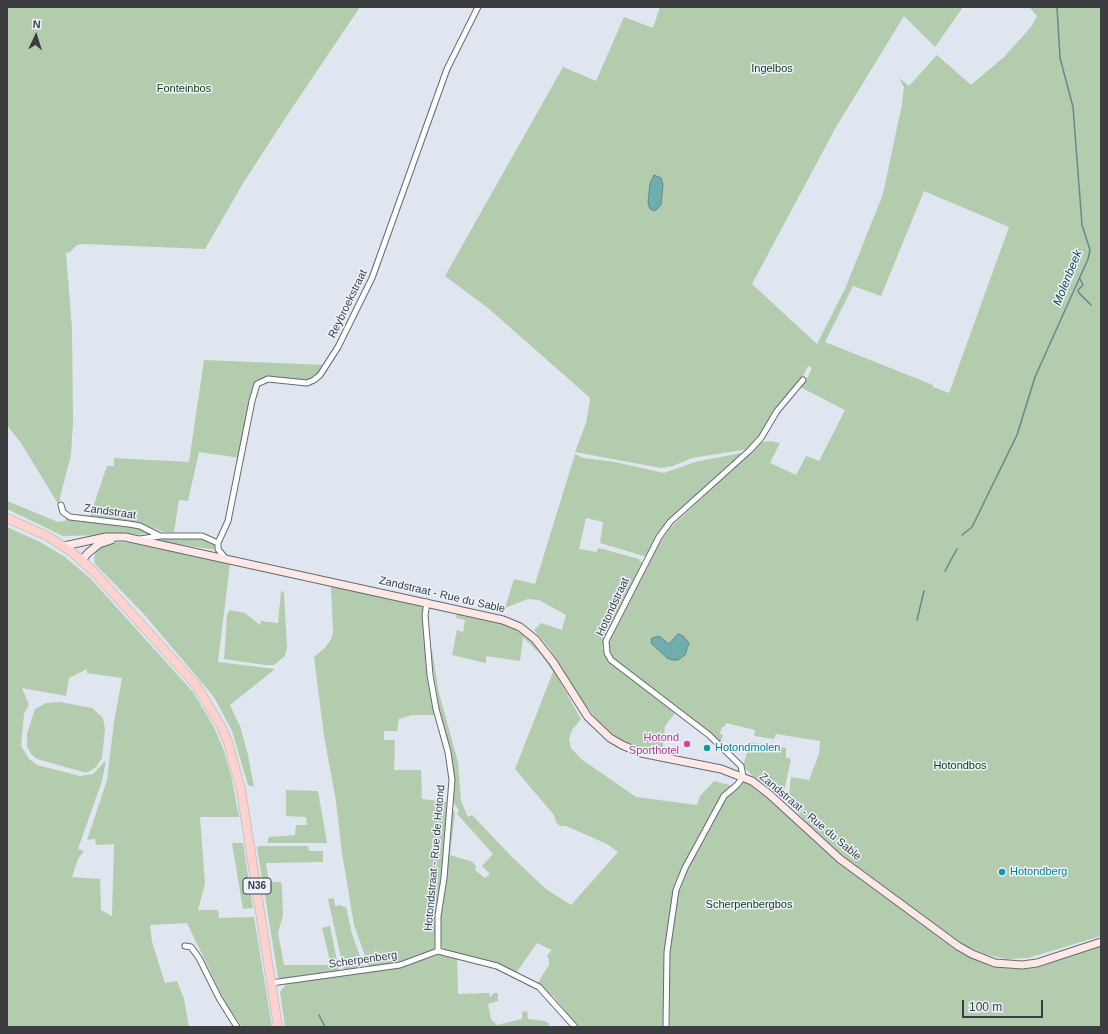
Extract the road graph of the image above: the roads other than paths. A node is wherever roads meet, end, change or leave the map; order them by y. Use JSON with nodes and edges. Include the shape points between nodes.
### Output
{"nodes":[{"id":1,"x":478,"y":7,"type":"edge"},
{"id":2,"x":803,"y":380,"type":"dead end"},
{"id":3,"x":61,"y":505,"type":"dead end"},
{"id":4,"x":7,"y":518,"type":"edge"},
{"id":5,"x":160,"y":536,"type":"junction"},
{"id":6,"x":135,"y":540,"type":"junction"},
{"id":7,"x":218,"y":544,"type":"junction"},
{"id":8,"x":64,"y":546,"type":"junction"},
{"id":9,"x":226,"y":559,"type":"junction"},
{"id":10,"x":81,"y":561,"type":"junction"},
{"id":11,"x":427,"y":602,"type":"junction"},
{"id":12,"x":741,"y":779,"type":"junction"},
{"id":13,"x":1101,"y":942,"type":"edge"},
{"id":14,"x":185,"y":946,"type":"dead end"},
{"id":15,"x":438,"y":951,"type":"junction"},
{"id":16,"x":271,"y":983,"type":"junction"},
{"id":17,"x":237,"y":1027,"type":"edge"},
{"id":18,"x":278,"y":1027,"type":"edge"},
{"id":19,"x":575,"y":1027,"type":"edge"},
{"id":20,"x":666,"y":1027,"type":"edge"}],
"edges":[{"from":1,"to":7,"type":"street","name":"Reybroekstraat","via":[[447,69],[372,278],[338,347],[314,380],[307,383],[268,379],[257,384],[228,521]]},
{"from":2,"to":12,"type":"street","name":"Hotondstraat","via":[[777,411],[761,438],[750,450],[670,522],[659,537],[606,641],[607,653],[611,660],[709,735],[741,766]]},
{"from":3,"to":5,"type":"street","name":"Zandstraat","via":[[63,512],[70,517],[134,525]]},
{"from":4,"to":8,"type":"main road","number":"N36"},
{"from":5,"to":6,"type":"street","name":"Zandstraat"},
{"from":5,"to":7,"type":"street","name":"Zandstraat","via":[[202,536]]},
{"from":6,"to":8,"type":"main road","name":"Zandstraat - Rue du Sable","via":[[117,536]]},
{"from":6,"to":9,"type":"main road","name":"Zandstraat - Rue du Sable"},
{"from":6,"to":10,"type":"main road","name":"Zandstraat - Rue du Sable","via":[[106,541]]},
{"from":7,"to":9,"type":"street","via":[[218,549]]},
{"from":8,"to":10,"type":"main road","number":"N36"},
{"from":9,"to":11,"type":"main road","name":"Zandstraat - Rue du Sable"},
{"from":10,"to":16,"type":"main road","number":"N36","via":[[125,604],[196,685],[221,726],[241,790]]},
{"from":11,"to":12,"type":"main road","name":"Zandstraat - Rue du Sable","via":[[495,617],[530,634],[553,662],[588,717],[622,745],[655,757],[716,768]]},
{"from":11,"to":15,"type":"street","name":"Hotondstraat - Rue de Hotond","via":[[425,615],[430,675],[452,780],[444,878],[438,916]]},
{"from":12,"to":13,"type":"main road","name":"Zandstraat - Rue du Sable","via":[[763,789],[840,858],[972,954],[995,963],[1022,965]]},
{"from":12,"to":20,"type":"street","via":[[724,796],[676,890],[667,952]]},
{"from":14,"to":17,"type":"street","via":[[191,946],[199,958]]},
{"from":15,"to":16,"type":"street","name":"Scherpenberg","via":[[400,965]]},
{"from":15,"to":19,"type":"street","via":[[497,966],[538,987]]},
{"from":16,"to":18,"type":"main road","number":"N36"}]}
